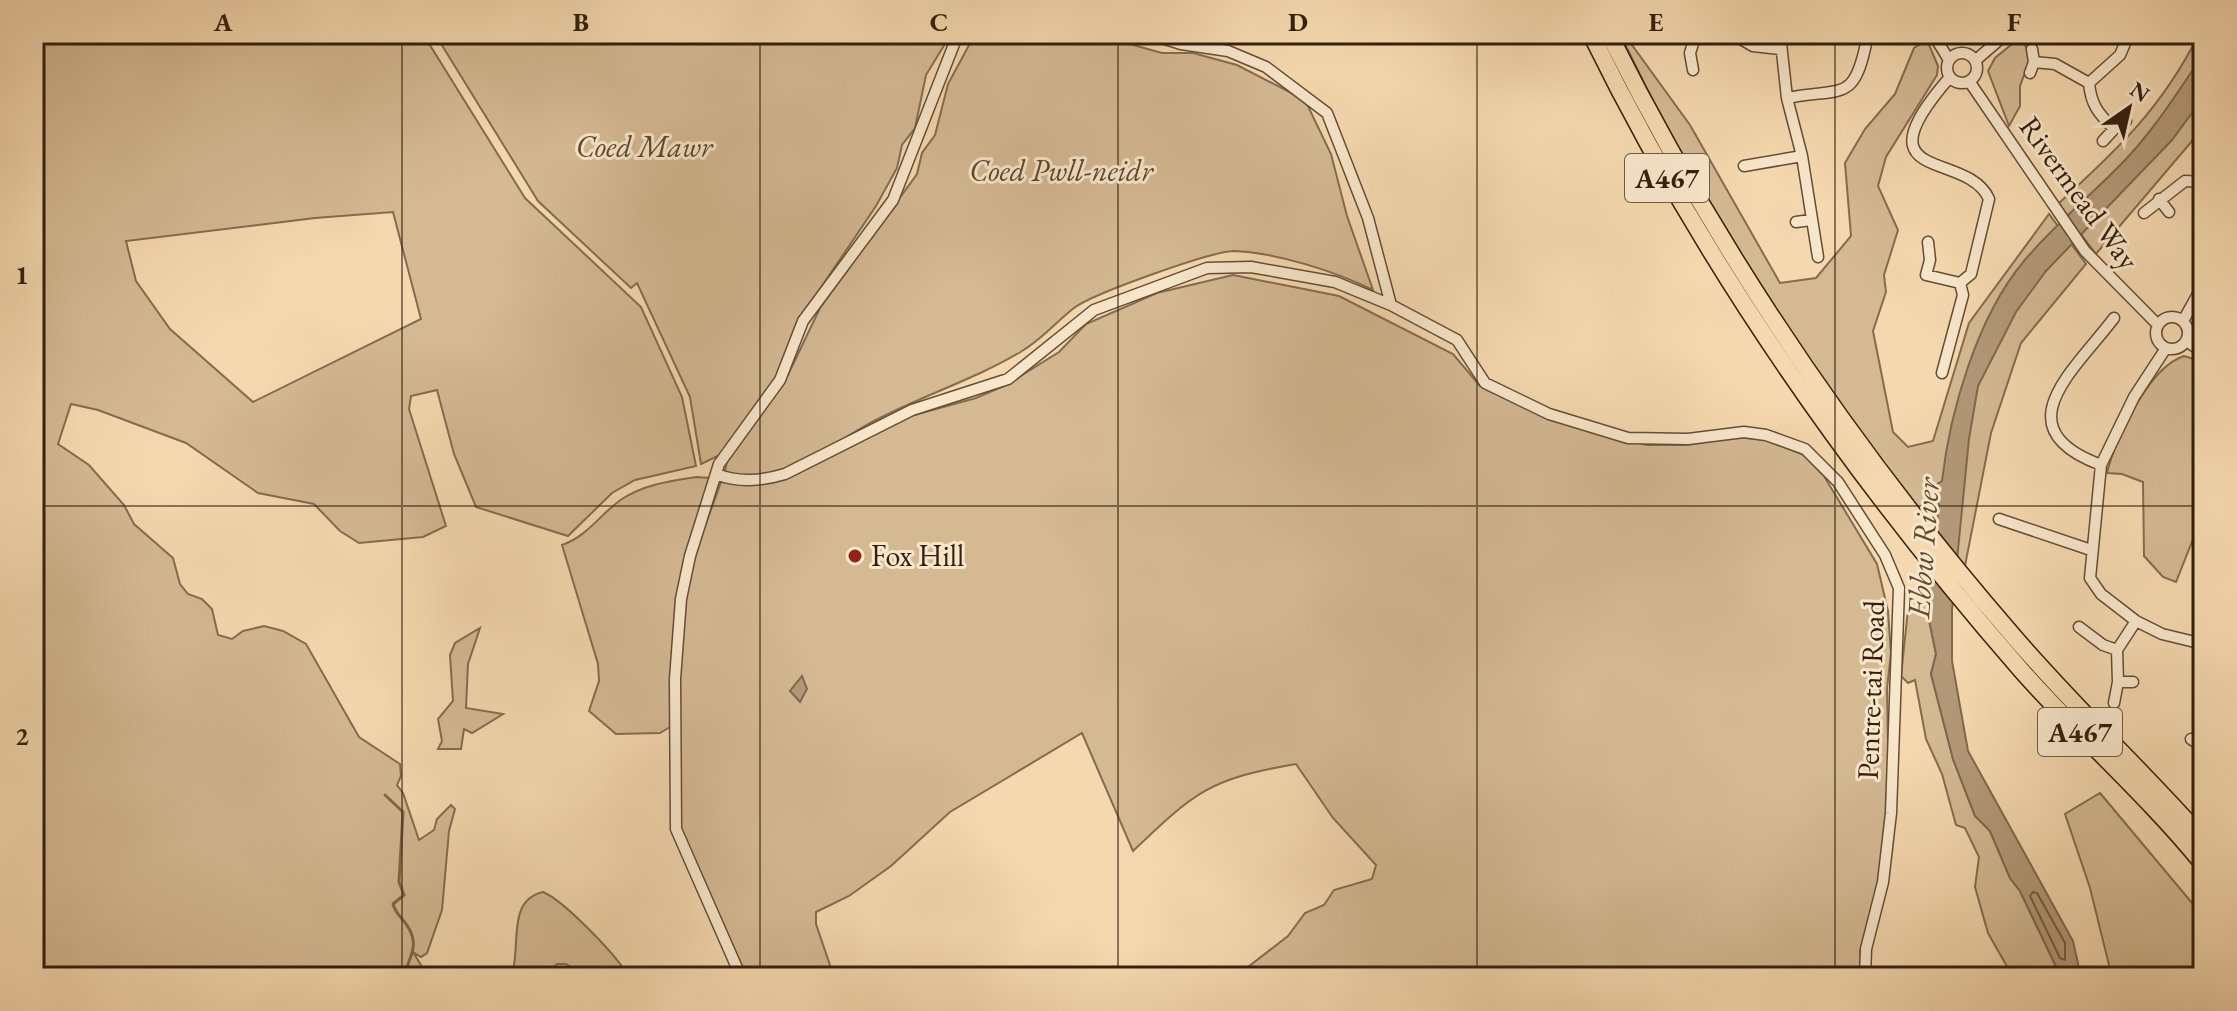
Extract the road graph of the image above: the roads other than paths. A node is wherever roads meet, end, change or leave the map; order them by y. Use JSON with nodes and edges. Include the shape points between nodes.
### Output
{"nodes":[{"id":1,"x":958,"y":34,"type":"edge"},
{"id":2,"x":1149,"y":34,"type":"edge"},
{"id":3,"x":1591,"y":34,"type":"edge"},
{"id":4,"x":1609,"y":34,"type":"edge"},
{"id":5,"x":1696,"y":34,"type":"edge"},
{"id":6,"x":1732,"y":34,"type":"edge"},
{"id":7,"x":1780,"y":34,"type":"edge"},
{"id":8,"x":1933,"y":34,"type":"edge"},
{"id":9,"x":2006,"y":34,"type":"edge"},
{"id":10,"x":2129,"y":34,"type":"edge"},
{"id":11,"x":1867,"y":39,"type":"dead end"},
{"id":12,"x":1780,"y":49,"type":"junction"},
{"id":13,"x":2032,"y":49,"type":"dead end"},
{"id":14,"x":1949,"y":60,"type":"junction"},
{"id":15,"x":1976,"y":60,"type":"junction"},
{"id":16,"x":2034,"y":62,"type":"junction"},
{"id":17,"x":1693,"y":70,"type":"dead end"},
{"id":18,"x":2030,"y":73,"type":"dead end"},
{"id":19,"x":1950,"y":77,"type":"junction"},
{"id":20,"x":1969,"y":81,"type":"junction"},
{"id":21,"x":2089,"y":83,"type":"junction"},
{"id":22,"x":1787,"y":98,"type":"junction"},
{"id":23,"x":2126,"y":121,"type":"dead end"},
{"id":24,"x":2114,"y":129,"type":"junction"},
{"id":25,"x":2103,"y":141,"type":"dead end"},
{"id":26,"x":1802,"y":156,"type":"junction"},
{"id":27,"x":1744,"y":166,"type":"dead end"},
{"id":28,"x":2203,"y":182,"type":"edge"},
{"id":29,"x":2159,"y":199,"type":"junction"},
{"id":30,"x":2169,"y":212,"type":"dead end"},
{"id":31,"x":2144,"y":213,"type":"dead end"},
{"id":32,"x":1811,"y":220,"type":"junction"},
{"id":33,"x":1796,"y":222,"type":"dead end"},
{"id":34,"x":1928,"y":242,"type":"dead end"},
{"id":35,"x":1818,"y":257,"type":"dead end"},
{"id":36,"x":1960,"y":283,"type":"junction"},
{"id":37,"x":2203,"y":285,"type":"edge"},
{"id":38,"x":1391,"y":305,"type":"junction"},
{"id":39,"x":2114,"y":318,"type":"dead end"},
{"id":40,"x":2183,"y":321,"type":"junction"},
{"id":41,"x":2158,"y":325,"type":"junction"},
{"id":42,"x":2187,"y":341,"type":"junction"},
{"id":43,"x":2166,"y":348,"type":"junction"},
{"id":44,"x":2203,"y":353,"type":"edge"},
{"id":45,"x":1942,"y":373,"type":"dead end"},
{"id":46,"x":2101,"y":465,"type":"junction"},
{"id":47,"x":716,"y":474,"type":"junction"},
{"id":48,"x":1999,"y":519,"type":"dead end"},
{"id":49,"x":2091,"y":550,"type":"junction"},
{"id":50,"x":2136,"y":621,"type":"junction"},
{"id":51,"x":2079,"y":627,"type":"dead end"},
{"id":52,"x":2203,"y":644,"type":"edge"},
{"id":53,"x":2117,"y":650,"type":"junction"},
{"id":54,"x":2118,"y":682,"type":"junction"},
{"id":55,"x":2133,"y":682,"type":"dead end"},
{"id":56,"x":2114,"y":703,"type":"dead end"},
{"id":57,"x":2191,"y":739,"type":"dead end"},
{"id":58,"x":2203,"y":747,"type":"edge"},
{"id":59,"x":2203,"y":839,"type":"edge"},
{"id":60,"x":2203,"y":864,"type":"edge"},
{"id":61,"x":741,"y":977,"type":"edge"},
{"id":62,"x":1865,"y":977,"type":"edge"}],
"edges":[{"from":1,"to":47,"type":"street","via":[[893,200],[803,321],[780,380]]},
{"from":2,"to":38,"type":"street","via":[[1228,51],[1266,67],[1327,113],[1368,218]]},
{"from":3,"to":60,"type":"main road","number":"A467","via":[[1659,165],[1744,306],[1827,428],[2021,670]]},
{"from":4,"to":59,"type":"main road","number":"A467","via":[[1685,177],[1825,398],[2037,663]]},
{"from":5,"to":17,"type":"street","via":[[1690,53]]},
{"from":6,"to":12,"type":"street","via":[[1753,46]]},
{"from":7,"to":12,"type":"street"},
{"from":8,"to":14,"type":"street"},
{"from":9,"to":15,"type":"street"},
{"from":10,"to":21,"type":"street","via":[[2120,55]]},
{"from":11,"to":22,"type":"street","via":[[1851,85]]},
{"from":12,"to":22,"type":"street"},
{"from":13,"to":16,"type":"street"},
{"from":14,"to":15,"type":"street","via":[[1961,53]]},
{"from":14,"to":19,"type":"street"},
{"from":15,"to":20,"type":"street","via":[[1977,71]]},
{"from":16,"to":18,"type":"street"},
{"from":16,"to":21,"type":"street","via":[[2055,64]]},
{"from":19,"to":20,"type":"street","via":[[1959,83]]},
{"from":19,"to":36,"type":"street","via":[[1928,103],[1913,137],[1925,161],[1973,181],[1989,199],[1971,274]]},
{"from":20,"to":41,"type":"street","name":"Rivermead Way","via":[[2085,251]]},
{"from":21,"to":24,"type":"street","via":[[2093,107]]},
{"from":22,"to":26,"type":"street"},
{"from":23,"to":24,"type":"street"},
{"from":24,"to":25,"type":"street"},
{"from":26,"to":27,"type":"street"},
{"from":26,"to":32,"type":"street"},
{"from":28,"to":29,"type":"street","via":[[2185,181]]},
{"from":29,"to":30,"type":"street"},
{"from":29,"to":31,"type":"street"},
{"from":32,"to":33,"type":"street"},
{"from":32,"to":35,"type":"street"},
{"from":34,"to":36,"type":"street","via":[[1924,280]]},
{"from":36,"to":45,"type":"street","via":[[1963,295]]},
{"from":37,"to":40,"type":"street"},
{"from":38,"to":47,"type":"street","name":"Pentre-tai Road","via":[[1335,282],[1251,267],[1207,268],[1094,310],[1008,379],[912,410],[785,474],[742,481]]},
{"from":38,"to":62,"type":"street","name":"Pentre-tai Road","via":[[1457,340],[1485,383],[1549,414],[1628,438],[1657,441],[1744,432],[1766,435],[1805,449],[1838,482],[1885,555],[1899,588],[1887,858],[1869,929]]},
{"from":39,"to":46,"type":"street","via":[[2062,385],[2050,415],[2065,448]]},
{"from":40,"to":41,"type":"street","via":[[2169,317]]},
{"from":40,"to":42,"type":"street"},
{"from":41,"to":43,"type":"street","name":"Rivermead Way","via":[[2157,339]]},
{"from":42,"to":43,"type":"street","via":[[2179,348]]},
{"from":42,"to":44,"type":"street"},
{"from":43,"to":46,"type":"street","via":[[2134,397]]},
{"from":46,"to":49,"type":"street"},
{"from":47,"to":61,"type":"street","via":[[681,599],[675,679],[676,829]]},
{"from":48,"to":49,"type":"street"},
{"from":49,"to":50,"type":"street","via":[[2090,578],[2101,594]]},
{"from":50,"to":52,"type":"street"},
{"from":50,"to":53,"type":"street"},
{"from":51,"to":53,"type":"street"},
{"from":53,"to":54,"type":"street"},
{"from":54,"to":55,"type":"street"},
{"from":54,"to":56,"type":"street"},
{"from":57,"to":58,"type":"street"}]}
